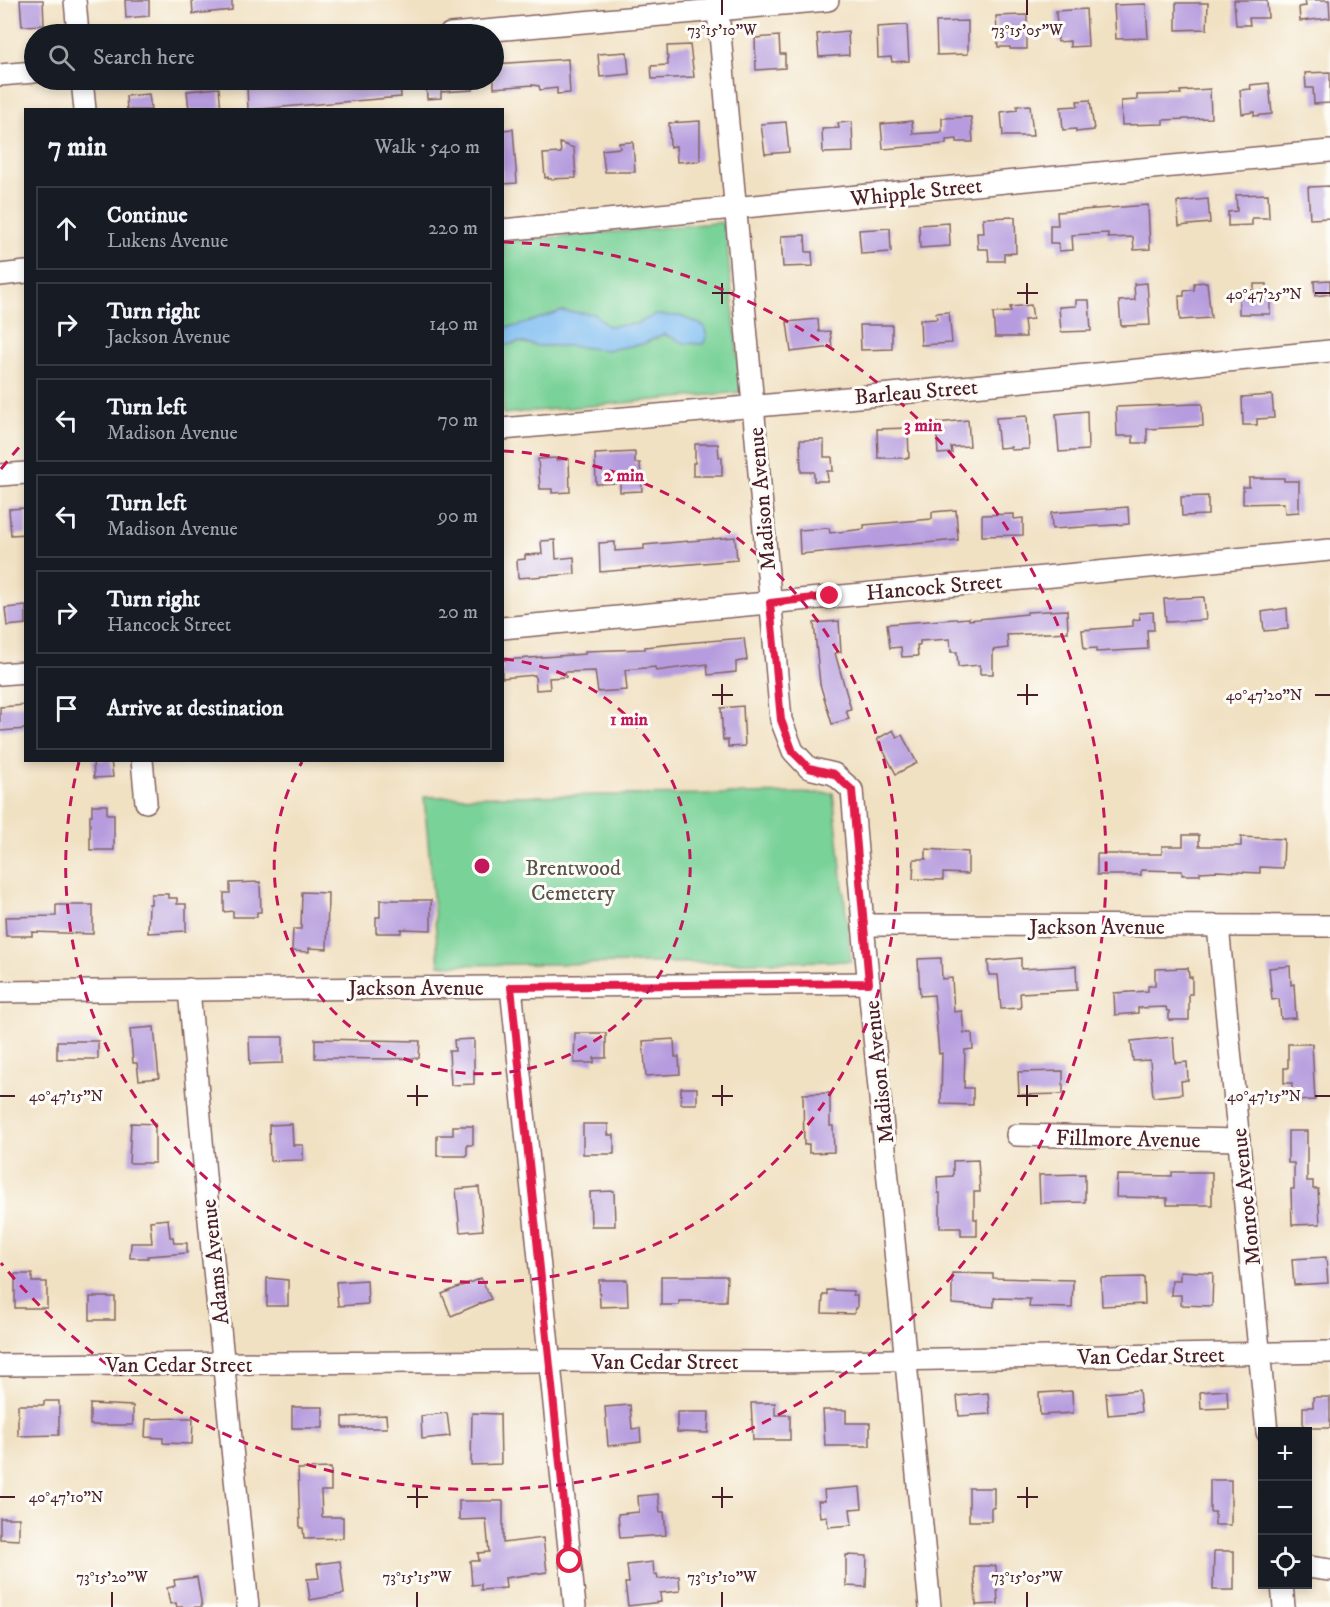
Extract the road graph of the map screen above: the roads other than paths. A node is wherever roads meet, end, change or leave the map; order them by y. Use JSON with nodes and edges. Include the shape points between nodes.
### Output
{"nodes":[{"id":1,"x":75,"y":0,"type":"edge"},
{"id":2,"x":828,"y":0,"type":"edge"},
{"id":3,"x":717,"y":6,"type":"edge"},
{"id":4,"x":77,"y":24,"type":"edge"},
{"id":5,"x":504,"y":28,"type":"edge"},
{"id":6,"x":24,"y":73,"type":"edge"},
{"id":7,"x":0,"y":75,"type":"edge"},
{"id":8,"x":83,"y":90,"type":"edge"},
{"id":9,"x":85,"y":108,"type":"edge"},
{"id":10,"x":1330,"y":151,"type":"edge"},
{"id":11,"x":736,"y":208,"type":"junction"},
{"id":12,"x":504,"y":230,"type":"edge"},
{"id":13,"x":24,"y":272,"type":"edge"},
{"id":14,"x":0,"y":275,"type":"edge"},
{"id":15,"x":1330,"y":351,"type":"edge"},
{"id":16,"x":753,"y":406,"type":"junction"},
{"id":17,"x":504,"y":429,"type":"edge"},
{"id":18,"x":24,"y":473,"type":"edge"},
{"id":19,"x":0,"y":475,"type":"edge"},
{"id":20,"x":1330,"y":550,"type":"edge"},
{"id":21,"x":770,"y":603,"type":"junction"},
{"id":22,"x":504,"y":628,"type":"edge"},
{"id":23,"x":24,"y":672,"type":"edge"},
{"id":24,"x":0,"y":674,"type":"edge"},
{"id":25,"x":142,"y":762,"type":"edge"},
{"id":26,"x":146,"y":802,"type":"dead end"},
{"id":27,"x":863,"y":925,"type":"junction"},
{"id":28,"x":1218,"y":926,"type":"junction"},
{"id":29,"x":1330,"y":926,"type":"edge"},
{"id":30,"x":869,"y":983,"type":"junction"},
{"id":31,"x":511,"y":987,"type":"junction"},
{"id":32,"x":189,"y":989,"type":"junction"},
{"id":33,"x":0,"y":992,"type":"edge"},
{"id":34,"x":1017,"y":1135,"type":"dead end"},
{"id":35,"x":1239,"y":1140,"type":"junction"},
{"id":36,"x":1330,"y":1352,"type":"edge"},
{"id":37,"x":1260,"y":1353,"type":"junction"},
{"id":38,"x":906,"y":1359,"type":"junction"},
{"id":39,"x":548,"y":1361,"type":"junction"},
{"id":40,"x":224,"y":1363,"type":"junction"},
{"id":41,"x":0,"y":1365,"type":"edge"},
{"id":42,"x":1267,"y":1427,"type":"edge"},
{"id":43,"x":1312,"y":1568,"type":"edge"},
{"id":44,"x":1330,"y":1570,"type":"edge"},
{"id":45,"x":1282,"y":1589,"type":"edge"},
{"id":46,"x":248,"y":1607,"type":"edge"},
{"id":47,"x":575,"y":1607,"type":"edge"},
{"id":48,"x":930,"y":1607,"type":"edge"},
{"id":49,"x":1284,"y":1607,"type":"edge"}],
"edges":[{"from":1,"to":4,"type":"street"},
{"from":2,"to":3,"type":"street"},
{"from":3,"to":5,"type":"street"},
{"from":3,"to":11,"type":"street","name":"Madison Avenue"},
{"from":6,"to":7,"type":"street"},
{"from":8,"to":9,"type":"street"},
{"from":10,"to":11,"type":"street","name":"Whipple Street"},
{"from":11,"to":12,"type":"street","name":"Whipple Street"},
{"from":11,"to":16,"type":"street","name":"Madison Avenue"},
{"from":13,"to":14,"type":"street"},
{"from":15,"to":16,"type":"street","name":"Barleau Street"},
{"from":16,"to":17,"type":"street","name":"Barleau Street"},
{"from":16,"to":21,"type":"street","name":"Madison Avenue"},
{"from":18,"to":19,"type":"street"},
{"from":20,"to":21,"type":"street","name":"Hancock Street"},
{"from":21,"to":22,"type":"street","name":"Hancock Street"},
{"from":21,"to":27,"type":"street","name":"Madison Avenue","via":[[781,720],[793,752],[809,768],[834,774],[852,790]]},
{"from":23,"to":24,"type":"street"},
{"from":25,"to":26,"type":"street"},
{"from":27,"to":28,"type":"street","name":"Jackson Avenue"},
{"from":27,"to":30,"type":"street","name":"Madison Avenue"},
{"from":28,"to":29,"type":"street","name":"Jackson Avenue"},
{"from":28,"to":35,"type":"street","name":"Monroe Avenue"},
{"from":30,"to":31,"type":"street","name":"Jackson Avenue"},
{"from":30,"to":38,"type":"street","name":"Madison Avenue"},
{"from":31,"to":32,"type":"street","name":"Jackson Avenue"},
{"from":31,"to":39,"type":"street"},
{"from":32,"to":33,"type":"street","name":"Jackson Avenue"},
{"from":32,"to":40,"type":"street","name":"Adams Avenue"},
{"from":34,"to":35,"type":"street","name":"Fillmore Avenue"},
{"from":35,"to":37,"type":"street","name":"Monroe Avenue"},
{"from":36,"to":37,"type":"street","name":"Van Cedar Street"},
{"from":37,"to":38,"type":"street","name":"Van Cedar Street"},
{"from":37,"to":42,"type":"street","name":"Monroe Avenue"},
{"from":38,"to":39,"type":"street","name":"Van Cedar Street"},
{"from":38,"to":48,"type":"street","name":"Madison Avenue"},
{"from":39,"to":40,"type":"street","name":"Van Cedar Street"},
{"from":39,"to":47,"type":"street"},
{"from":40,"to":41,"type":"street","name":"Van Cedar Street"},
{"from":40,"to":46,"type":"street","name":"Adams Avenue"},
{"from":43,"to":44,"type":"street"},
{"from":45,"to":49,"type":"street"}]}
